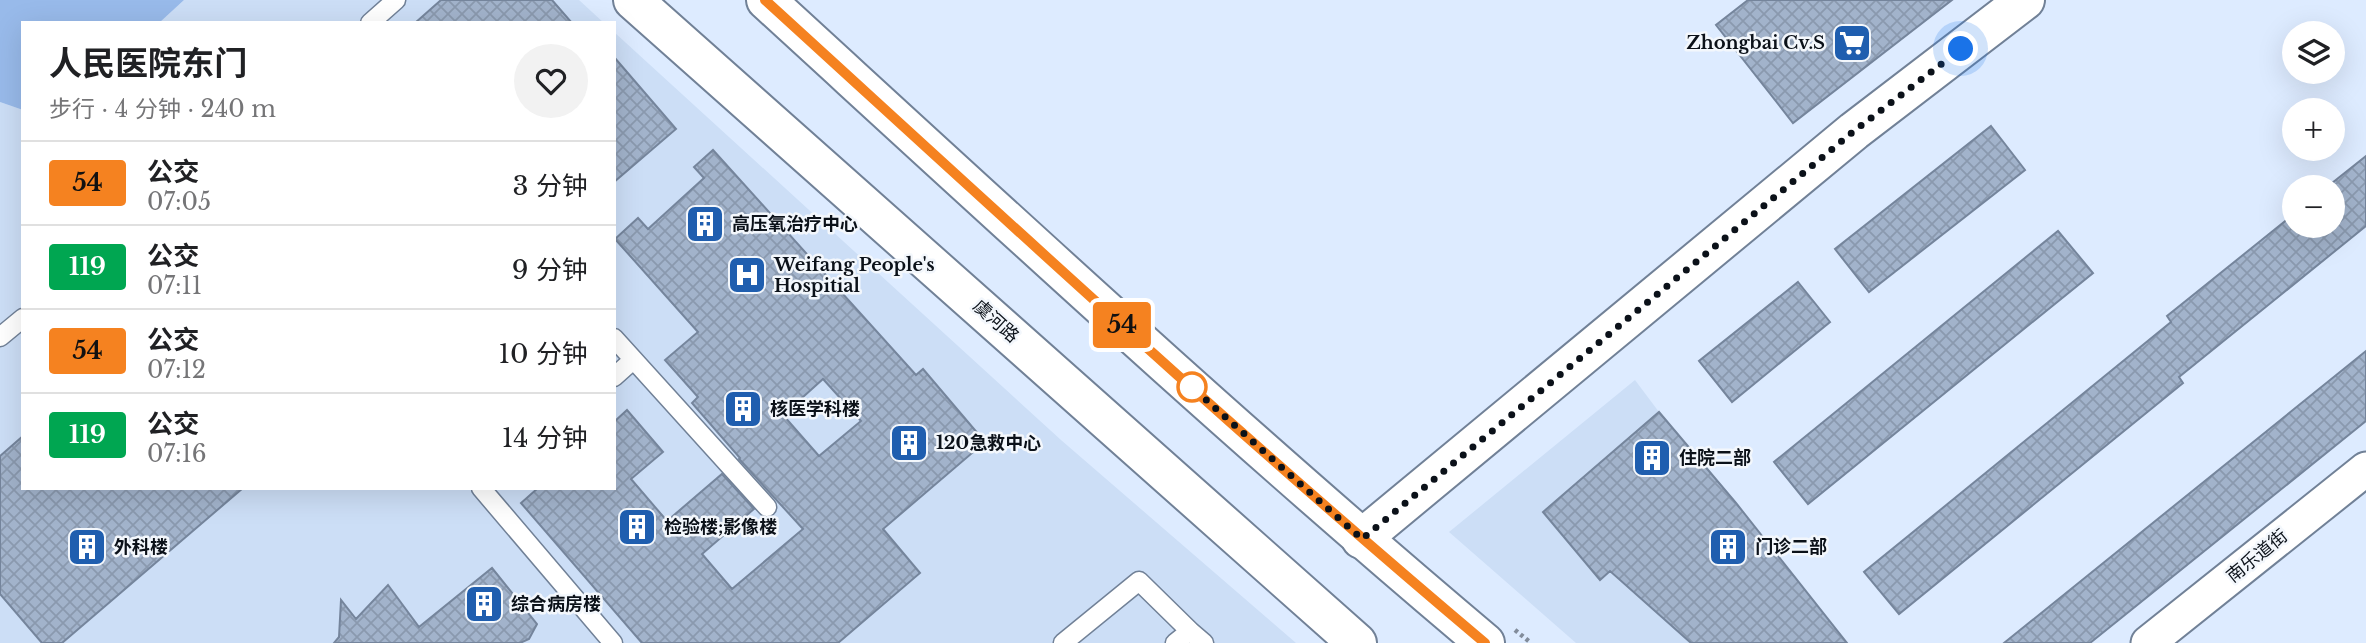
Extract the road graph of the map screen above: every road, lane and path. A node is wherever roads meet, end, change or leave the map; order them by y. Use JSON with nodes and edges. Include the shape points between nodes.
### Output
{"nodes":[{"id":1,"x":396,"y":0,"type":"edge"},
{"id":2,"x":633,"y":0,"type":"edge"},
{"id":3,"x":765,"y":0,"type":"edge"},
{"id":4,"x":2025,"y":0,"type":"edge"},
{"id":5,"x":372,"y":21,"type":"edge"},
{"id":6,"x":21,"y":320,"type":"edge"},
{"id":7,"x":0,"y":337,"type":"edge"},
{"id":8,"x":616,"y":340,"type":"edge"},
{"id":9,"x":633,"y":360,"type":"junction"},
{"id":10,"x":616,"y":375,"type":"edge"},
{"id":11,"x":2366,"y":469,"type":"edge"},
{"id":12,"x":485,"y":490,"type":"edge"},
{"id":13,"x":767,"y":507,"type":"dead end"},
{"id":14,"x":1362,"y":539,"type":"junction"},
{"id":15,"x":1197,"y":637,"type":"edge"},
{"id":16,"x":613,"y":643,"type":"edge"},
{"id":17,"x":1063,"y":643,"type":"edge"},
{"id":18,"x":1175,"y":643,"type":"edge"},
{"id":19,"x":1357,"y":643,"type":"edge"},
{"id":20,"x":1485,"y":643,"type":"edge"},
{"id":21,"x":2148,"y":643,"type":"edge"}],
"edges":[{"from":1,"to":5,"type":"lane"},
{"from":2,"to":19,"type":"main road","name":"虞河路"},
{"from":3,"to":14,"type":"main road"},
{"from":4,"to":14,"type":"main road","via":[[1854,131]]},
{"from":6,"to":7,"type":"lane"},
{"from":8,"to":9,"type":"lane"},
{"from":9,"to":10,"type":"lane"},
{"from":9,"to":13,"type":"lane"},
{"from":11,"to":21,"type":"street","name":"南乐道街"},
{"from":12,"to":16,"type":"lane"},
{"from":14,"to":20,"type":"main road"},
{"from":15,"to":17,"type":"lane","via":[[1139,581]]},
{"from":15,"to":18,"type":"lane"}]}
